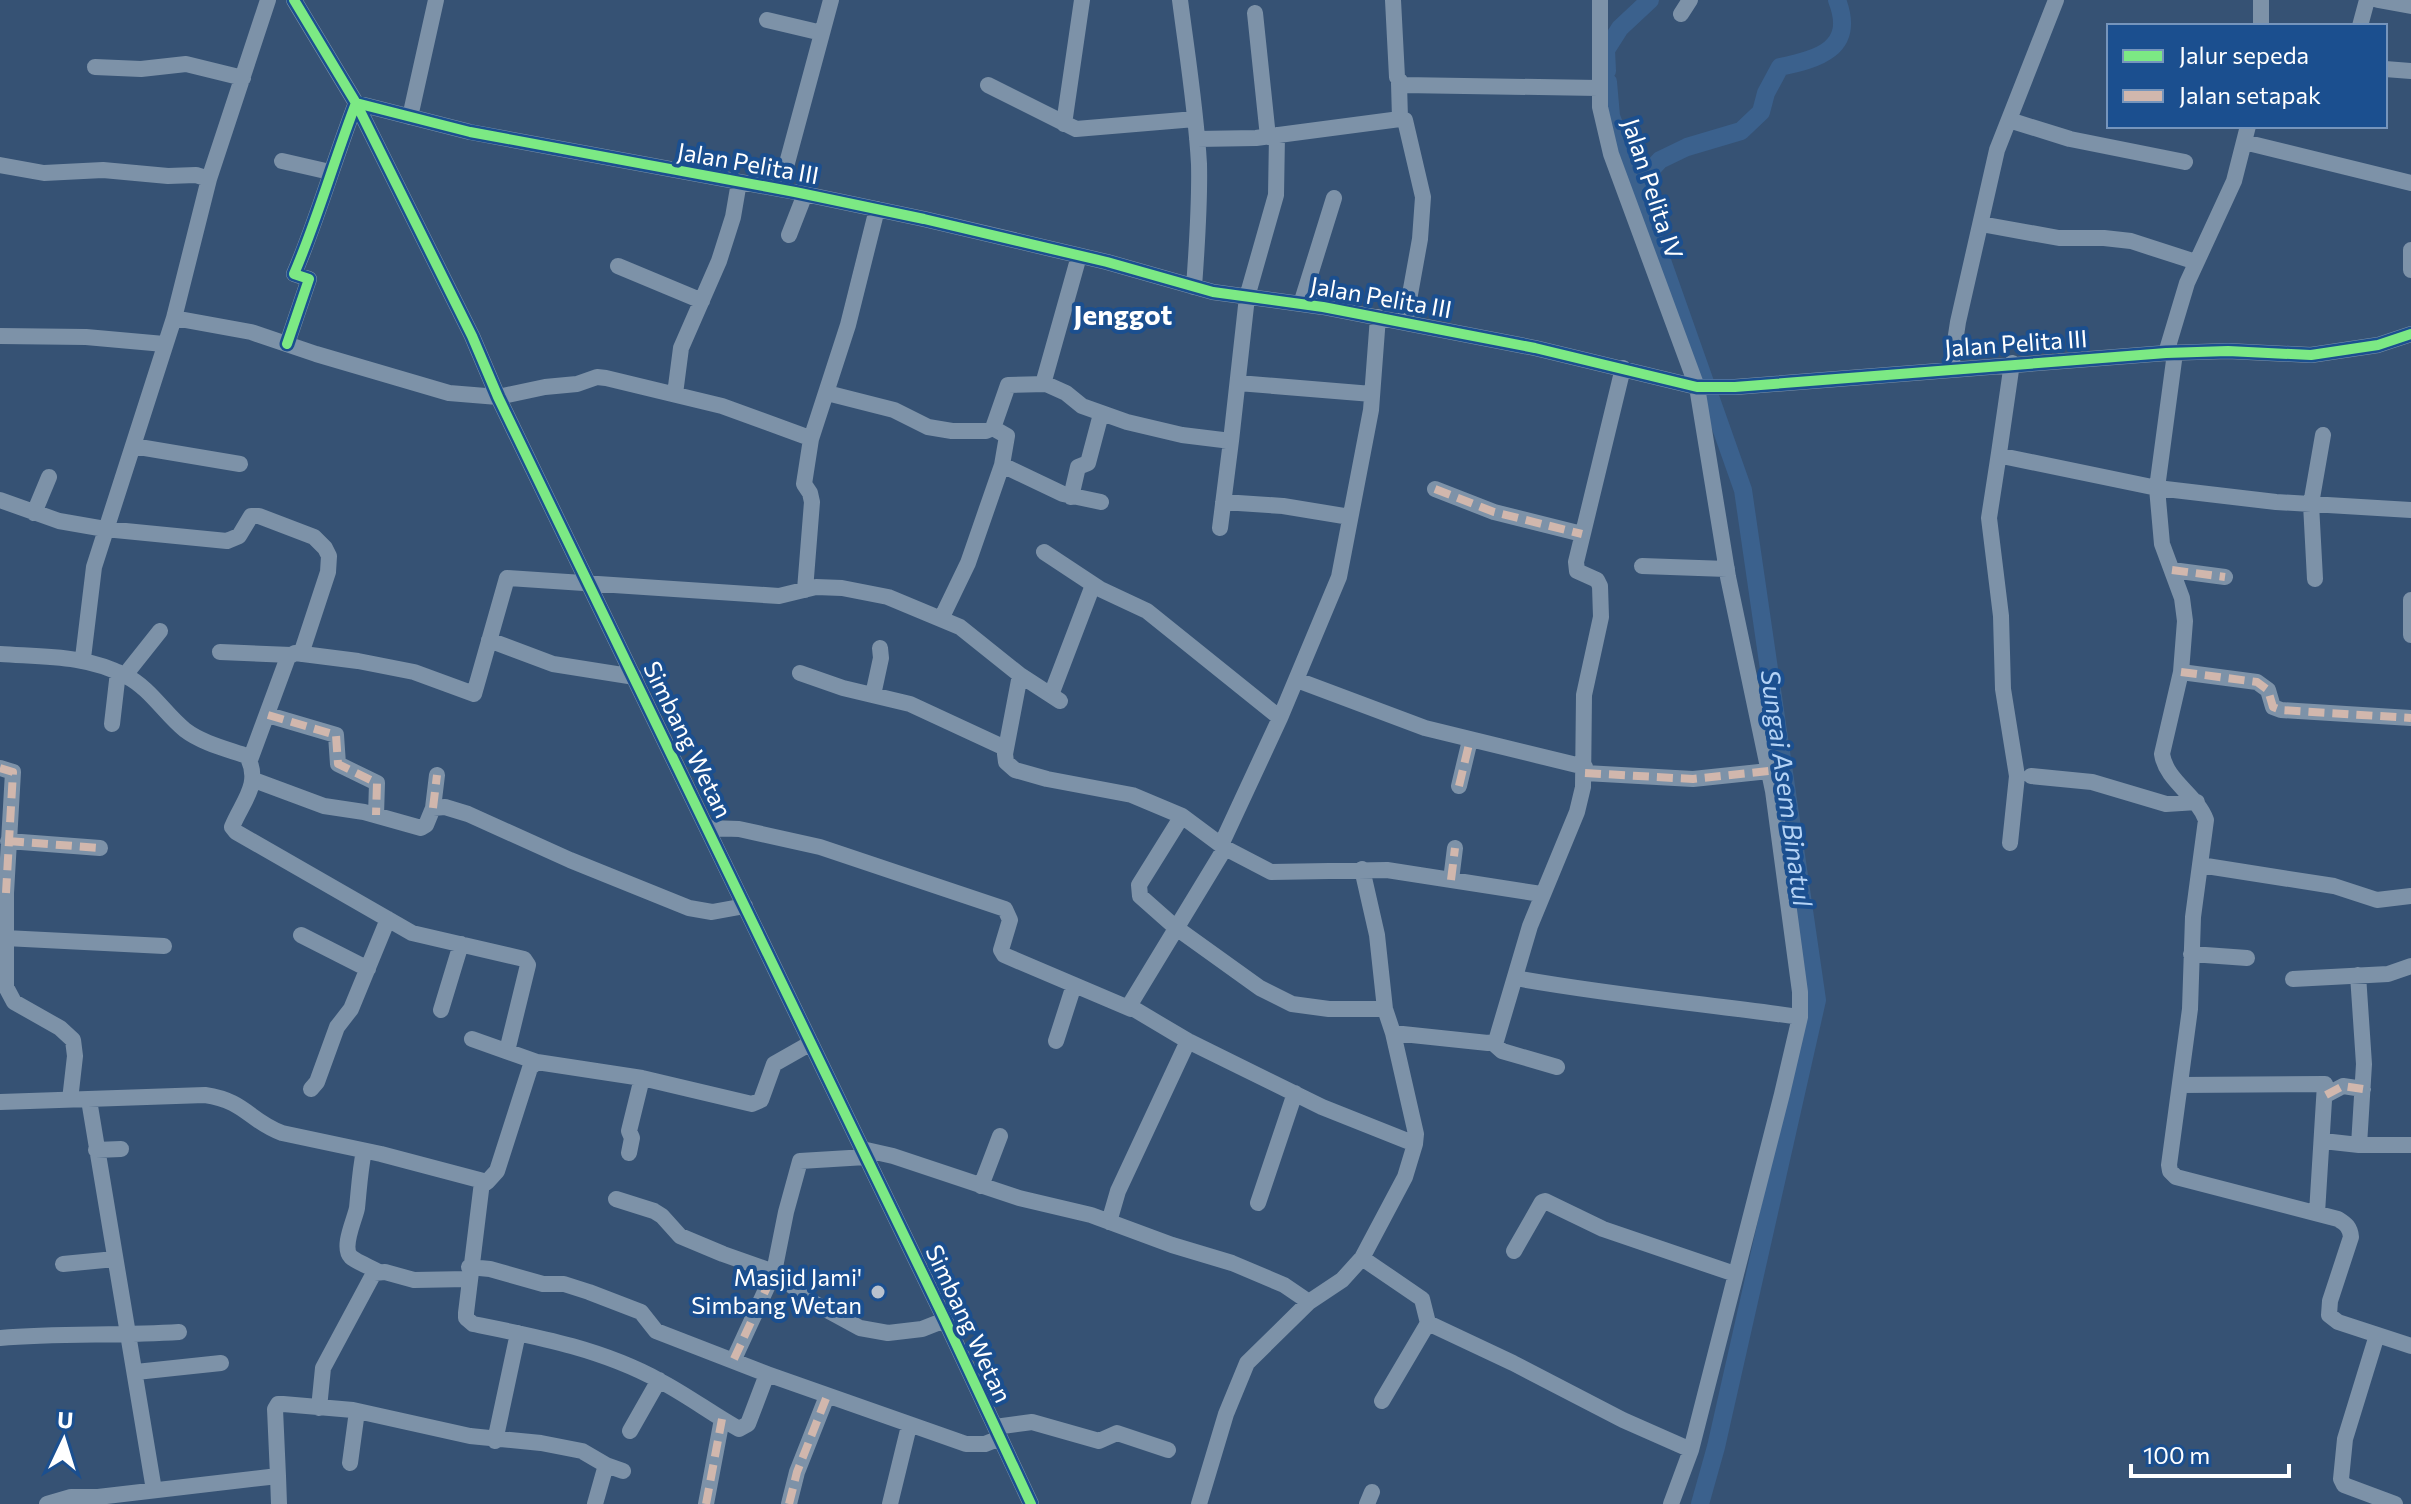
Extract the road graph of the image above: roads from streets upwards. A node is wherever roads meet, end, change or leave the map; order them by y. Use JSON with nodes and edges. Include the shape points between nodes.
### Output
{"nodes":[{"id":1,"x":268,"y":0,"type":"edge"},
{"id":2,"x":294,"y":0,"type":"edge"},
{"id":3,"x":436,"y":0,"type":"edge"},
{"id":4,"x":831,"y":0,"type":"edge"},
{"id":5,"x":1082,"y":0,"type":"edge"},
{"id":6,"x":1180,"y":0,"type":"edge"},
{"id":7,"x":1393,"y":0,"type":"edge"},
{"id":8,"x":1600,"y":0,"type":"edge"},
{"id":9,"x":2056,"y":0,"type":"edge"},
{"id":10,"x":2261,"y":0,"type":"edge"},
{"id":11,"x":2367,"y":0,"type":"edge"},
{"id":12,"x":2378,"y":0,"type":"edge"},
{"id":13,"x":2411,"y":6,"type":"edge"},
{"id":14,"x":1255,"y":13,"type":"dead end"},
{"id":15,"x":767,"y":20,"type":"dead end"},
{"id":16,"x":2261,"y":24,"type":"edge"},
{"id":17,"x":2361,"y":24,"type":"edge"},
{"id":18,"x":822,"y":33,"type":"junction"},
{"id":19,"x":95,"y":67,"type":"dead end"},
{"id":20,"x":2387,"y":69,"type":"edge"},
{"id":21,"x":2411,"y":71,"type":"edge"},
{"id":22,"x":243,"y":78,"type":"junction"},
{"id":23,"x":1399,"y":83,"type":"junction"},
{"id":24,"x":988,"y":85,"type":"dead end"},
{"id":25,"x":1598,"y":88,"type":"junction"},
{"id":26,"x":356,"y":103,"type":"junction"},
{"id":27,"x":410,"y":117,"type":"junction"},
{"id":28,"x":1195,"y":119,"type":"junction"},
{"id":29,"x":1400,"y":119,"type":"junction"},
{"id":30,"x":2009,"y":120,"type":"junction"},
{"id":31,"x":1064,"y":124,"type":"junction"},
{"id":32,"x":2246,"y":134,"type":"edge"},
{"id":33,"x":1272,"y":136,"type":"junction"},
{"id":34,"x":1197,"y":139,"type":"junction"},
{"id":35,"x":282,"y":161,"type":"dead end"},
{"id":36,"x":2185,"y":162,"type":"dead end"},
{"id":37,"x":0,"y":165,"type":"edge"},
{"id":38,"x":330,"y":172,"type":"junction"},
{"id":39,"x":209,"y":179,"type":"junction"},
{"id":40,"x":739,"y":182,"type":"junction"},
{"id":41,"x":2411,"y":183,"type":"edge"},
{"id":42,"x":780,"y":189,"type":"junction"},
{"id":43,"x":805,"y":194,"type":"junction"},
{"id":44,"x":1334,"y":198,"type":"dead end"},
{"id":45,"x":877,"y":209,"type":"junction"},
{"id":46,"x":1981,"y":224,"type":"junction"},
{"id":47,"x":789,"y":235,"type":"dead end"},
{"id":48,"x":2411,"y":250,"type":"edge"},
{"id":49,"x":1079,"y":256,"type":"junction"},
{"id":50,"x":2196,"y":262,"type":"junction"},
{"id":51,"x":618,"y":266,"type":"dead end"},
{"id":52,"x":2411,"y":270,"type":"edge"},
{"id":53,"x":1194,"y":287,"type":"junction"},
{"id":54,"x":1247,"y":297,"type":"junction"},
{"id":55,"x":702,"y":301,"type":"junction"},
{"id":56,"x":1301,"y":304,"type":"junction"},
{"id":57,"x":1378,"y":317,"type":"junction"},
{"id":58,"x":174,"y":318,"type":"junction"},
{"id":59,"x":1405,"y":322,"type":"junction"},
{"id":60,"x":2411,"y":334,"type":"edge"},
{"id":61,"x":0,"y":336,"type":"edge"},
{"id":62,"x":164,"y":344,"type":"junction"},
{"id":63,"x":287,"y":344,"type":"junction"},
{"id":64,"x":2170,"y":353,"type":"junction"},
{"id":65,"x":2012,"y":363,"type":"junction"},
{"id":66,"x":1623,"y":368,"type":"junction"},
{"id":67,"x":1951,"y":368,"type":"junction"},
{"id":68,"x":1238,"y":383,"type":"junction"},
{"id":69,"x":1043,"y":384,"type":"junction"},
{"id":70,"x":1700,"y":388,"type":"junction"},
{"id":71,"x":827,"y":393,"type":"junction"},
{"id":72,"x":675,"y":394,"type":"junction"},
{"id":73,"x":1372,"y":394,"type":"junction"},
{"id":74,"x":498,"y":397,"type":"junction"},
{"id":75,"x":1101,"y":414,"type":"junction"},
{"id":76,"x":993,"y":428,"type":"junction"},
{"id":77,"x":2323,"y":435,"type":"dead end"},
{"id":78,"x":811,"y":439,"type":"junction"},
{"id":79,"x":1231,"y":441,"type":"junction"},
{"id":80,"x":133,"y":446,"type":"junction"},
{"id":81,"x":1999,"y":453,"type":"junction"},
{"id":82,"x":240,"y":464,"type":"dead end"},
{"id":83,"x":1002,"y":465,"type":"junction"},
{"id":84,"x":49,"y":477,"type":"dead end"},
{"id":85,"x":2157,"y":488,"type":"junction"},
{"id":86,"x":1435,"y":489,"type":"dead end"},
{"id":87,"x":1071,"y":497,"type":"junction"},
{"id":88,"x":0,"y":500,"type":"edge"},
{"id":89,"x":1101,"y":502,"type":"dead end"},
{"id":90,"x":1223,"y":502,"type":"junction"},
{"id":91,"x":2311,"y":504,"type":"junction"},
{"id":92,"x":2411,"y":510,"type":"edge"},
{"id":93,"x":34,"y":513,"type":"junction"},
{"id":94,"x":1350,"y":517,"type":"junction"},
{"id":95,"x":1220,"y":528,"type":"dead end"},
{"id":96,"x":105,"y":529,"type":"junction"},
{"id":97,"x":1582,"y":534,"type":"junction"},
{"id":98,"x":1044,"y":552,"type":"dead end"},
{"id":99,"x":1642,"y":566,"type":"dead end"},
{"id":100,"x":1727,"y":569,"type":"junction"},
{"id":101,"x":2172,"y":570,"type":"junction"},
{"id":102,"x":2225,"y":577,"type":"dead end"},
{"id":103,"x":2315,"y":579,"type":"dead end"},
{"id":104,"x":590,"y":583,"type":"junction"},
{"id":105,"x":1093,"y":585,"type":"junction"},
{"id":106,"x":805,"y":590,"type":"junction"},
{"id":107,"x":2411,"y":600,"type":"edge"},
{"id":108,"x":941,"y":619,"type":"junction"},
{"id":109,"x":160,"y":631,"type":"dead end"},
{"id":110,"x":2411,"y":635,"type":"edge"},
{"id":111,"x":489,"y":640,"type":"junction"},
{"id":112,"x":880,"y":648,"type":"dead end"},
{"id":113,"x":220,"y":652,"type":"dead end"},
{"id":114,"x":0,"y":654,"type":"edge"},
{"id":115,"x":296,"y":654,"type":"junction"},
{"id":116,"x":83,"y":658,"type":"junction"},
{"id":117,"x":2181,"y":672,"type":"junction"},
{"id":118,"x":800,"y":673,"type":"dead end"},
{"id":119,"x":122,"y":674,"type":"junction"},
{"id":120,"x":1020,"y":675,"type":"junction"},
{"id":121,"x":635,"y":677,"type":"junction"},
{"id":122,"x":1297,"y":680,"type":"junction"},
{"id":123,"x":873,"y":695,"type":"junction"},
{"id":124,"x":268,"y":715,"type":"junction"},
{"id":125,"x":1280,"y":718,"type":"junction"},
{"id":126,"x":2411,"y":718,"type":"edge"},
{"id":127,"x":112,"y":724,"type":"dead end"},
{"id":128,"x":1470,"y":740,"type":"junction"},
{"id":129,"x":1005,"y":748,"type":"junction"},
{"id":130,"x":250,"y":760,"type":"junction"},
{"id":131,"x":0,"y":768,"type":"edge"},
{"id":132,"x":1585,"y":770,"type":"junction"},
{"id":133,"x":1769,"y":771,"type":"junction"},
{"id":134,"x":437,"y":775,"type":"dead end"},
{"id":135,"x":2031,"y":776,"type":"dead end"},
{"id":136,"x":254,"y":780,"type":"junction"},
{"id":137,"x":1459,"y":786,"type":"dead end"},
{"id":138,"x":2197,"y":802,"type":"junction"},
{"id":139,"x":433,"y":808,"type":"junction"},
{"id":140,"x":376,"y":815,"type":"junction"},
{"id":141,"x":1182,"y":816,"type":"junction"},
{"id":142,"x":708,"y":828,"type":"junction"},
{"id":143,"x":8,"y":841,"type":"junction"},
{"id":144,"x":2010,"y":843,"type":"dead end"},
{"id":145,"x":1223,"y":846,"type":"junction"},
{"id":146,"x":100,"y":848,"type":"dead end"},
{"id":147,"x":1455,"y":848,"type":"dead end"},
{"id":148,"x":2200,"y":865,"type":"junction"},
{"id":149,"x":1362,"y":869,"type":"junction"},
{"id":150,"x":1451,"y":880,"type":"junction"},
{"id":151,"x":3,"y":893,"type":"edge"},
{"id":152,"x":1541,"y":894,"type":"junction"},
{"id":153,"x":2411,"y":896,"type":"edge"},
{"id":154,"x":745,"y":906,"type":"junction"},
{"id":155,"x":388,"y":919,"type":"junction"},
{"id":156,"x":1175,"y":927,"type":"junction"},
{"id":157,"x":301,"y":935,"type":"dead end"},
{"id":158,"x":5,"y":938,"type":"junction"},
{"id":159,"x":461,"y":944,"type":"junction"},
{"id":160,"x":164,"y":946,"type":"dead end"},
{"id":161,"x":2191,"y":954,"type":"junction"},
{"id":162,"x":2247,"y":958,"type":"dead end"},
{"id":163,"x":2411,"y":966,"type":"edge"},
{"id":164,"x":368,"y":969,"type":"junction"},
{"id":165,"x":2358,"y":975,"type":"junction"},
{"id":166,"x":1515,"y":978,"type":"junction"},
{"id":167,"x":2293,"y":979,"type":"dead end"},
{"id":168,"x":1074,"y":985,"type":"junction"},
{"id":169,"x":3,"y":987,"type":"edge"},
{"id":170,"x":1131,"y":1009,"type":"junction"},
{"id":171,"x":1385,"y":1009,"type":"junction"},
{"id":172,"x":441,"y":1010,"type":"dead end"},
{"id":173,"x":1800,"y":1017,"type":"junction"},
{"id":174,"x":1393,"y":1033,"type":"junction"},
{"id":175,"x":472,"y":1039,"type":"dead end"},
{"id":176,"x":1056,"y":1041,"type":"dead end"},
{"id":177,"x":1188,"y":1041,"type":"junction"},
{"id":178,"x":811,"y":1043,"type":"junction"},
{"id":179,"x":1493,"y":1043,"type":"junction"},
{"id":180,"x":507,"y":1051,"type":"junction"},
{"id":181,"x":537,"y":1062,"type":"junction"},
{"id":182,"x":1557,"y":1067,"type":"dead end"},
{"id":183,"x":642,"y":1078,"type":"junction"},
{"id":184,"x":2181,"y":1085,"type":"junction"},
{"id":185,"x":311,"y":1089,"type":"dead end"},
{"id":186,"x":2363,"y":1089,"type":"junction"},
{"id":187,"x":1295,"y":1093,"type":"junction"},
{"id":188,"x":2326,"y":1095,"type":"junction"},
{"id":189,"x":70,"y":1100,"type":"junction"},
{"id":190,"x":89,"y":1100,"type":"junction"},
{"id":191,"x":0,"y":1102,"type":"edge"},
{"id":192,"x":1000,"y":1136,"type":"dead end"},
{"id":193,"x":2323,"y":1141,"type":"junction"},
{"id":194,"x":1415,"y":1144,"type":"junction"},
{"id":195,"x":2359,"y":1145,"type":"junction"},
{"id":196,"x":2411,"y":1145,"type":"edge"},
{"id":197,"x":121,"y":1149,"type":"dead end"},
{"id":198,"x":96,"y":1150,"type":"junction"},
{"id":199,"x":364,"y":1151,"type":"junction"},
{"id":200,"x":629,"y":1153,"type":"dead end"},
{"id":201,"x":864,"y":1153,"type":"junction"},
{"id":202,"x":482,"y":1182,"type":"junction"},
{"id":203,"x":981,"y":1186,"type":"junction"},
{"id":204,"x":616,"y":1199,"type":"dead end"},
{"id":205,"x":1258,"y":1203,"type":"dead end"},
{"id":206,"x":2317,"y":1213,"type":"junction"},
{"id":207,"x":1109,"y":1222,"type":"junction"},
{"id":208,"x":1514,"y":1251,"type":"dead end"},
{"id":209,"x":1362,"y":1258,"type":"junction"},
{"id":210,"x":115,"y":1259,"type":"junction"},
{"id":211,"x":63,"y":1264,"type":"dead end"},
{"id":212,"x":379,"y":1272,"type":"junction"},
{"id":213,"x":774,"y":1272,"type":"junction"},
{"id":214,"x":469,"y":1273,"type":"junction"},
{"id":215,"x":1735,"y":1274,"type":"junction"},
{"id":216,"x":1309,"y":1302,"type":"junction"},
{"id":217,"x":945,"y":1320,"type":"junction"},
{"id":218,"x":1428,"y":1323,"type":"junction"},
{"id":219,"x":179,"y":1332,"type":"dead end"},
{"id":220,"x":518,"y":1333,"type":"junction"},
{"id":221,"x":129,"y":1335,"type":"junction"},
{"id":222,"x":2377,"y":1335,"type":"junction"},
{"id":223,"x":0,"y":1338,"type":"edge"},
{"id":224,"x":2411,"y":1346,"type":"edge"},
{"id":225,"x":734,"y":1359,"type":"junction"},
{"id":226,"x":221,"y":1363,"type":"dead end"},
{"id":227,"x":136,"y":1372,"type":"junction"},
{"id":228,"x":767,"y":1374,"type":"junction"},
{"id":229,"x":659,"y":1380,"type":"junction"},
{"id":230,"x":827,"y":1396,"type":"junction"},
{"id":231,"x":1382,"y":1401,"type":"dead end"},
{"id":232,"x":319,"y":1408,"type":"junction"},
{"id":233,"x":357,"y":1411,"type":"junction"},
{"id":234,"x":722,"y":1419,"type":"junction"},
{"id":235,"x":909,"y":1426,"type":"junction"},
{"id":236,"x":630,"y":1431,"type":"dead end"},
{"id":237,"x":998,"y":1433,"type":"junction"},
{"id":238,"x":495,"y":1441,"type":"junction"},
{"id":239,"x":1168,"y":1450,"type":"dead end"},
{"id":240,"x":1691,"y":1450,"type":"junction"},
{"id":241,"x":350,"y":1463,"type":"dead end"},
{"id":242,"x":606,"y":1465,"type":"junction"},
{"id":243,"x":623,"y":1471,"type":"dead end"},
{"id":244,"x":278,"y":1476,"type":"junction"},
{"id":245,"x":154,"y":1490,"type":"junction"},
{"id":246,"x":125,"y":1498,"type":"edge"},
{"id":247,"x":72,"y":1500,"type":"edge"},
{"id":248,"x":1204,"y":1503,"type":"edge"},
{"id":249,"x":47,"y":1504,"type":"edge"},
{"id":250,"x":279,"y":1504,"type":"edge"},
{"id":251,"x":595,"y":1504,"type":"edge"},
{"id":252,"x":706,"y":1504,"type":"edge"},
{"id":253,"x":789,"y":1504,"type":"edge"},
{"id":254,"x":890,"y":1504,"type":"edge"},
{"id":255,"x":1031,"y":1504,"type":"edge"},
{"id":256,"x":1671,"y":1504,"type":"edge"},
{"id":257,"x":2395,"y":1504,"type":"edge"}],
"edges":[{"from":1,"to":22,"type":"street"},
{"from":2,"to":26,"type":"street","name":"Simbang Wetan"},
{"from":3,"to":27,"type":"street"},
{"from":4,"to":18,"type":"street"},
{"from":5,"to":31,"type":"street"},
{"from":6,"to":28,"type":"street"},
{"from":7,"to":23,"type":"street"},
{"from":8,"to":25,"type":"street","name":"Jalan Pelita IV"},
{"from":9,"to":30,"type":"street"},
{"from":10,"to":16,"type":"street"},
{"from":11,"to":17,"type":"street"},
{"from":12,"to":13,"type":"street"},
{"from":14,"to":33,"type":"street"},
{"from":15,"to":18,"type":"street"},
{"from":18,"to":42,"type":"street"},
{"from":19,"to":22,"type":"street","via":[[186,64]]},
{"from":20,"to":21,"type":"street"},
{"from":22,"to":39,"type":"street"},
{"from":23,"to":25,"type":"street"},
{"from":23,"to":29,"type":"street"},
{"from":24,"to":31,"type":"street"},
{"from":25,"to":70,"type":"street","name":"Jalan Pelita IV","via":[[1611,154]]},
{"from":26,"to":27,"type":"street","name":"Jalan Pelita III"},
{"from":26,"to":38,"type":"street"},
{"from":26,"to":74,"type":"street","name":"Simbang Wetan"},
{"from":27,"to":40,"type":"street","name":"Jalan Pelita III"},
{"from":28,"to":31,"type":"street","via":[[1079,129]]},
{"from":28,"to":34,"type":"street"},
{"from":29,"to":33,"type":"street"},
{"from":29,"to":59,"type":"street","via":[[1405,120],[1423,197]]},
{"from":30,"to":36,"type":"street","via":[[2070,139]]},
{"from":30,"to":46,"type":"street"},
{"from":32,"to":41,"type":"street"},
{"from":32,"to":50,"type":"street","via":[[2234,181]]},
{"from":33,"to":34,"type":"street"},
{"from":33,"to":54,"type":"street","via":[[1276,195]]},
{"from":34,"to":53,"type":"street"},
{"from":35,"to":38,"type":"street"},
{"from":37,"to":39,"type":"street","via":[[44,173],[103,170]]},
{"from":38,"to":63,"type":"street","via":[[294,274],[309,279]]},
{"from":39,"to":58,"type":"street"},
{"from":40,"to":42,"type":"street","name":"Jalan Pelita III"},
{"from":40,"to":55,"type":"street","via":[[729,229]]},
{"from":42,"to":43,"type":"street","name":"Jalan Pelita III"},
{"from":43,"to":45,"type":"street","name":"Jalan Pelita III"},
{"from":43,"to":47,"type":"street"},
{"from":44,"to":56,"type":"street"},
{"from":45,"to":49,"type":"street","name":"Jalan Pelita III"},
{"from":45,"to":71,"type":"street"},
{"from":46,"to":50,"type":"street","via":[[2059,238],[2131,241]]},
{"from":46,"to":67,"type":"street"},
{"from":48,"to":52,"type":"street"},
{"from":49,"to":53,"type":"street","name":"Jalan Pelita III"},
{"from":49,"to":69,"type":"street"},
{"from":50,"to":64,"type":"street","via":[[2182,295]]},
{"from":51,"to":55,"type":"street"},
{"from":53,"to":54,"type":"street","name":"Jalan Pelita III"},
{"from":54,"to":56,"type":"street","name":"Jalan Pelita III"},
{"from":54,"to":68,"type":"street"},
{"from":55,"to":72,"type":"street","via":[[681,348]]},
{"from":56,"to":57,"type":"street","name":"Jalan Pelita III"},
{"from":57,"to":59,"type":"street","name":"Jalan Pelita III"},
{"from":57,"to":73,"type":"street"},
{"from":58,"to":62,"type":"street"},
{"from":58,"to":63,"type":"street"},
{"from":59,"to":66,"type":"street","name":"Jalan Pelita III"},
{"from":60,"to":64,"type":"street","name":"Jalan Pelita III","via":[[2311,355]]},
{"from":61,"to":62,"type":"street"},
{"from":62,"to":80,"type":"street"},
{"from":63,"to":74,"type":"street","via":[[449,393]]},
{"from":64,"to":65,"type":"street","name":"Jalan Pelita III"},
{"from":64,"to":85,"type":"street"},
{"from":65,"to":67,"type":"street","name":"Jalan Pelita III"},
{"from":65,"to":81,"type":"street"},
{"from":66,"to":70,"type":"street","name":"Jalan Pelita III"},
{"from":66,"to":97,"type":"street"},
{"from":67,"to":70,"type":"street","name":"Jalan Pelita III"},
{"from":68,"to":73,"type":"street"},
{"from":68,"to":79,"type":"street"},
{"from":69,"to":75,"type":"street"},
{"from":69,"to":76,"type":"street","via":[[1008,385]]},
{"from":70,"to":100,"type":"street","name":"Jalan Pelita IV"},
{"from":71,"to":76,"type":"street","via":[[894,410],[928,427]]},
{"from":71,"to":78,"type":"street"},
{"from":72,"to":74,"type":"street","via":[[597,377]]},
{"from":72,"to":78,"type":"street"},
{"from":73,"to":94,"type":"street"},
{"from":74,"to":104,"type":"street","name":"Simbang Wetan"},
{"from":75,"to":79,"type":"street","via":[[1182,435]]},
{"from":75,"to":87,"type":"street","via":[[1088,463],[1078,467]]},
{"from":76,"to":83,"type":"street","via":[[1007,436]]},
{"from":77,"to":91,"type":"street"},
{"from":78,"to":106,"type":"street","via":[[804,477],[812,502]]},
{"from":79,"to":90,"type":"street"},
{"from":80,"to":82,"type":"street"},
{"from":80,"to":96,"type":"street"},
{"from":81,"to":85,"type":"street"},
{"from":81,"to":144,"type":"street","via":[[1989,518],[2003,689],[2017,776]]},
{"from":83,"to":87,"type":"street"},
{"from":83,"to":108,"type":"street","via":[[968,563]]},
{"from":84,"to":93,"type":"street"},
{"from":85,"to":91,"type":"street"},
{"from":85,"to":101,"type":"street","via":[[2162,544]]},
{"from":86,"to":97,"type":"street","via":[[1494,512]]},
{"from":87,"to":89,"type":"street"},
{"from":88,"to":93,"type":"street"},
{"from":90,"to":94,"type":"street"},
{"from":90,"to":95,"type":"street"},
{"from":91,"to":92,"type":"street"},
{"from":91,"to":103,"type":"street"},
{"from":93,"to":96,"type":"street"},
{"from":94,"to":122,"type":"street","via":[[1339,577]]},
{"from":96,"to":115,"type":"street","via":[[227,541],[239,536],[251,516],[259,516],[314,537],[329,556],[328,572]]},
{"from":96,"to":116,"type":"street","via":[[94,567]]},
{"from":97,"to":132,"type":"street","via":[[1576,568],[1597,580],[1601,617],[1584,695]]},
{"from":98,"to":105,"type":"street"},
{"from":99,"to":100,"type":"street"},
{"from":100,"to":133,"type":"street","name":"Jalan Pelita IV"},
{"from":101,"to":102,"type":"street"},
{"from":101,"to":117,"type":"street","via":[[2184,608]]},
{"from":104,"to":106,"type":"street","via":[[779,596]]},
{"from":104,"to":111,"type":"street","via":[[504,579]]},
{"from":104,"to":121,"type":"street","name":"Simbang Wetan"},
{"from":105,"to":120,"type":"street","via":[[1055,698]]},
{"from":105,"to":125,"type":"street","via":[[1147,611]]},
{"from":106,"to":108,"type":"street","via":[[867,592]]},
{"from":107,"to":110,"type":"street"},
{"from":108,"to":120,"type":"street","via":[[960,627]]},
{"from":109,"to":119,"type":"street"},
{"from":111,"to":115,"type":"street","via":[[474,694],[414,672]]},
{"from":111,"to":121,"type":"street","via":[[560,666]]},
{"from":112,"to":123,"type":"street"},
{"from":113,"to":115,"type":"street"},
{"from":114,"to":116,"type":"street"},
{"from":115,"to":124,"type":"street"},
{"from":116,"to":119,"type":"street"},
{"from":117,"to":126,"type":"street","via":[[2257,682],[2267,688],[2273,707],[2281,710]]},
{"from":117,"to":138,"type":"street","via":[[2163,764]]},
{"from":118,"to":123,"type":"street"},
{"from":119,"to":127,"type":"street"},
{"from":119,"to":130,"type":"street","via":[[186,730]]},
{"from":120,"to":129,"type":"street"},
{"from":121,"to":142,"type":"street","name":"Simbang Wetan"},
{"from":122,"to":125,"type":"street"},
{"from":122,"to":128,"type":"street"},
{"from":123,"to":129,"type":"street","via":[[910,704]]},
{"from":124,"to":130,"type":"street"},
{"from":124,"to":140,"type":"street","via":[[336,735],[338,764],[377,783]]},
{"from":125,"to":145,"type":"street"},
{"from":128,"to":132,"type":"street"},
{"from":128,"to":137,"type":"street"},
{"from":129,"to":141,"type":"street","via":[[1006,762],[1015,770],[1127,793]]},
{"from":130,"to":136,"type":"street"},
{"from":131,"to":143,"type":"street","via":[[13,772]]},
{"from":132,"to":133,"type":"street","via":[[1693,779]]},
{"from":132,"to":152,"type":"street","via":[[1577,812]]},
{"from":133,"to":173,"type":"street","name":"Jalan Pelita IV"},
{"from":134,"to":139,"type":"street"},
{"from":135,"to":138,"type":"street","via":[[2092,782],[2166,804]]},
{"from":136,"to":140,"type":"street","via":[[324,806]]},
{"from":136,"to":155,"type":"street","via":[[232,827],[236,832]]},
{"from":138,"to":148,"type":"street","via":[[2206,820]]},
{"from":139,"to":140,"type":"street","via":[[421,828]]},
{"from":139,"to":154,"type":"street","via":[[468,814],[689,908],[712,912]]},
{"from":141,"to":145,"type":"street"},
{"from":141,"to":156,"type":"street","via":[[1138,891]]},
{"from":142,"to":154,"type":"street","name":"Simbang Wetan"},
{"from":142,"to":168,"type":"street","via":[[739,829],[820,847],[1005,909],[1010,920],[1004,955]]},
{"from":143,"to":146,"type":"street"},
{"from":143,"to":151,"type":"street"},
{"from":145,"to":149,"type":"street","via":[[1271,872]]},
{"from":145,"to":156,"type":"street"},
{"from":147,"to":150,"type":"street"},
{"from":148,"to":153,"type":"street","via":[[2334,886],[2377,900]]},
{"from":148,"to":161,"type":"street"},
{"from":149,"to":150,"type":"street"},
{"from":149,"to":171,"type":"street","via":[[1377,935]]},
{"from":150,"to":152,"type":"street"},
{"from":151,"to":158,"type":"street"},
{"from":152,"to":166,"type":"street"},
{"from":154,"to":178,"type":"street","name":"Simbang Wetan"},
{"from":155,"to":159,"type":"street","via":[[412,933]]},
{"from":155,"to":164,"type":"street"},
{"from":156,"to":170,"type":"street","via":[[1130,1001]]},
{"from":156,"to":171,"type":"street","via":[[1260,988],[1292,1004]]},
{"from":157,"to":164,"type":"street"},
{"from":158,"to":160,"type":"street"},
{"from":158,"to":169,"type":"street"},
{"from":159,"to":172,"type":"street"},
{"from":159,"to":180,"type":"street","via":[[528,965]]},
{"from":161,"to":162,"type":"street"},
{"from":161,"to":184,"type":"street"},
{"from":163,"to":165,"type":"street","via":[[2388,974]]},
{"from":164,"to":185,"type":"street"},
{"from":165,"to":167,"type":"street"},
{"from":165,"to":186,"type":"street"},
{"from":166,"to":173,"type":"street"},
{"from":166,"to":179,"type":"street"},
{"from":168,"to":170,"type":"street"},
{"from":168,"to":176,"type":"street"},
{"from":169,"to":189,"type":"street","via":[[14,1002],[73,1040]]},
{"from":170,"to":177,"type":"street"},
{"from":171,"to":174,"type":"street"},
{"from":173,"to":215,"type":"street","name":"Jalan Pelita IV"},
{"from":174,"to":179,"type":"street"},
{"from":174,"to":194,"type":"street"},
{"from":175,"to":180,"type":"street"},
{"from":177,"to":187,"type":"street"},
{"from":177,"to":207,"type":"street","via":[[1118,1191]]},
{"from":178,"to":183,"type":"street","via":[[774,1064],[761,1100],[752,1104]]},
{"from":178,"to":201,"type":"street","name":"Simbang Wetan"},
{"from":179,"to":182,"type":"street","via":[[1502,1051]]},
{"from":180,"to":181,"type":"street"},
{"from":181,"to":183,"type":"street"},
{"from":181,"to":202,"type":"street","via":[[520,1093],[497,1171]]},
{"from":183,"to":200,"type":"street"},
{"from":184,"to":188,"type":"street","via":[[2317,1082],[2325,1084]]},
{"from":184,"to":206,"type":"street","via":[[2170,1171],[2176,1177]]},
{"from":186,"to":188,"type":"street","via":[[2343,1086]]},
{"from":186,"to":195,"type":"street"},
{"from":187,"to":194,"type":"street"},
{"from":187,"to":205,"type":"street"},
{"from":188,"to":193,"type":"street"},
{"from":189,"to":190,"type":"street"},
{"from":189,"to":191,"type":"street"},
{"from":190,"to":198,"type":"street"},
{"from":190,"to":199,"type":"street","via":[[224,1098],[267,1128]]},
{"from":192,"to":203,"type":"street"},
{"from":193,"to":195,"type":"street"},
{"from":193,"to":206,"type":"street"},
{"from":194,"to":209,"type":"street","via":[[1405,1177]]},
{"from":195,"to":196,"type":"street"},
{"from":197,"to":198,"type":"street"},
{"from":198,"to":210,"type":"street"},
{"from":199,"to":202,"type":"street"},
{"from":199,"to":212,"type":"street","via":[[348,1252]]},
{"from":201,"to":203,"type":"street","via":[[893,1156]]},
{"from":201,"to":213,"type":"street","via":[[800,1161]]},
{"from":201,"to":217,"type":"street","name":"Simbang Wetan"},
{"from":202,"to":214,"type":"street"},
{"from":203,"to":207,"type":"street"},
{"from":204,"to":213,"type":"street","via":[[654,1211],[687,1239]]},
{"from":206,"to":222,"type":"street","via":[[2338,1219],[2351,1237],[2329,1315]]},
{"from":207,"to":216,"type":"street","via":[[1232,1263]]},
{"from":208,"to":215,"type":"street","via":[[1545,1201],[1603,1229]]},
{"from":209,"to":216,"type":"street","via":[[1342,1280]]},
{"from":209,"to":218,"type":"street","via":[[1422,1299]]},
{"from":210,"to":211,"type":"street"},
{"from":210,"to":221,"type":"street"},
{"from":212,"to":214,"type":"street","via":[[414,1280]]},
{"from":212,"to":232,"type":"street","via":[[372,1275],[323,1368]]},
{"from":213,"to":217,"type":"street","via":[[814,1303],[860,1328],[888,1333]]},
{"from":213,"to":225,"type":"street"},
{"from":214,"to":220,"type":"street","via":[[469,1322]]},
{"from":214,"to":225,"type":"street","via":[[490,1269],[589,1292],[641,1312],[656,1331]]},
{"from":215,"to":240,"type":"street","name":"Jalan Pelita IV"},
{"from":216,"to":248,"type":"street","via":[[1247,1363],[1226,1414]]},
{"from":217,"to":237,"type":"street","name":"Simbang Wetan"},
{"from":218,"to":231,"type":"street"},
{"from":218,"to":240,"type":"street"},
{"from":219,"to":221,"type":"street"},
{"from":220,"to":229,"type":"street","via":[[594,1351]]},
{"from":220,"to":238,"type":"street"},
{"from":221,"to":223,"type":"street"},
{"from":221,"to":227,"type":"street"},
{"from":222,"to":224,"type":"street"},
{"from":222,"to":257,"type":"street","via":[[2345,1439],[2341,1479],[2344,1485]]},
{"from":225,"to":228,"type":"street"},
{"from":226,"to":227,"type":"street"},
{"from":227,"to":245,"type":"street"},
{"from":228,"to":230,"type":"street"},
{"from":228,"to":234,"type":"street","via":[[745,1427]]},
{"from":229,"to":234,"type":"street"},
{"from":229,"to":236,"type":"street"},
{"from":230,"to":235,"type":"street"},
{"from":230,"to":253,"type":"street"},
{"from":232,"to":233,"type":"street"},
{"from":232,"to":244,"type":"street","via":[[276,1406]]},
{"from":233,"to":238,"type":"street"},
{"from":233,"to":241,"type":"street"},
{"from":234,"to":252,"type":"street"},
{"from":235,"to":237,"type":"street","via":[[966,1444],[985,1444]]},
{"from":235,"to":254,"type":"street"},
{"from":237,"to":239,"type":"street","via":[[1032,1422],[1099,1441],[1117,1433]]},
{"from":237,"to":255,"type":"street","name":"Simbang Wetan"},
{"from":238,"to":242,"type":"street","via":[[582,1451]]},
{"from":240,"to":256,"type":"street","name":"Jalan Pelita IV"},
{"from":242,"to":243,"type":"street"},
{"from":242,"to":251,"type":"street"},
{"from":244,"to":245,"type":"street"},
{"from":244,"to":250,"type":"street"},
{"from":245,"to":246,"type":"street"},
{"from":246,"to":247,"type":"street"},
{"from":247,"to":249,"type":"street"}]}
